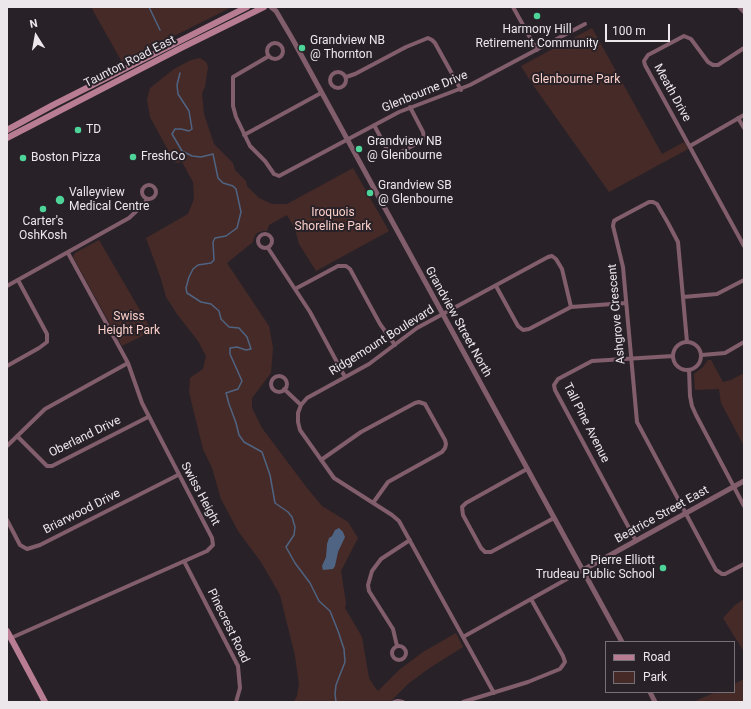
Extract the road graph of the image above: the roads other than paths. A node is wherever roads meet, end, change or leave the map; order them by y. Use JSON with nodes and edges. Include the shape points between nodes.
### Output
{"nodes":[{"id":1,"x":247,"y":7,"type":"edge"},
{"id":2,"x":264,"y":7,"type":"edge"},
{"id":3,"x":271,"y":7,"type":"edge"},
{"id":4,"x":512,"y":7,"type":"edge"},
{"id":5,"x":739,"y":7,"type":"edge"},
{"id":6,"x":276,"y":9,"type":"edge"},
{"id":7,"x":744,"y":12,"type":"edge"},
{"id":8,"x":585,"y":24,"type":"dead end"},
{"id":9,"x":744,"y":48,"type":"edge"},
{"id":10,"x":537,"y":50,"type":"junction"},
{"id":11,"x":269,"y":56,"type":"dead end"},
{"id":12,"x":346,"y":77,"type":"dead end"},
{"id":13,"x":461,"y":90,"type":"junction"},
{"id":14,"x":321,"y":93,"type":"junction"},
{"id":15,"x":410,"y":107,"type":"junction"},
{"id":16,"x":744,"y":115,"type":"edge"},
{"id":17,"x":738,"y":118,"type":"junction"},
{"id":18,"x":374,"y":126,"type":"junction"},
{"id":19,"x":744,"y":128,"type":"edge"},
{"id":20,"x":7,"y":130,"type":"edge"},
{"id":21,"x":244,"y":134,"type":"junction"},
{"id":22,"x":7,"y":138,"type":"edge"},
{"id":23,"x":347,"y":140,"type":"junction"},
{"id":24,"x":690,"y":146,"type":"junction"},
{"id":25,"x":147,"y":199,"type":"dead end"},
{"id":26,"x":744,"y":246,"type":"edge"},
{"id":27,"x":268,"y":248,"type":"dead end"},
{"id":28,"x":68,"y":253,"type":"junction"},
{"id":29,"x":18,"y":280,"type":"junction"},
{"id":30,"x":744,"y":280,"type":"edge"},
{"id":31,"x":7,"y":286,"type":"edge"},
{"id":32,"x":496,"y":286,"type":"junction"},
{"id":33,"x":295,"y":289,"type":"junction"},
{"id":34,"x":683,"y":297,"type":"junction"},
{"id":35,"x":626,"y":303,"type":"junction"},
{"id":36,"x":571,"y":307,"type":"junction"},
{"id":37,"x":442,"y":314,"type":"junction"},
{"id":38,"x":686,"y":342,"type":"junction"},
{"id":39,"x":744,"y":342,"type":"edge"},
{"id":40,"x":395,"y":345,"type":"junction"},
{"id":41,"x":702,"y":355,"type":"junction"},
{"id":42,"x":673,"y":356,"type":"junction"},
{"id":43,"x":631,"y":358,"type":"junction"},
{"id":44,"x":128,"y":363,"type":"junction"},
{"id":45,"x":7,"y":366,"type":"edge"},
{"id":46,"x":689,"y":370,"type":"junction"},
{"id":47,"x":345,"y":377,"type":"junction"},
{"id":48,"x":284,"y":389,"type":"dead end"},
{"id":49,"x":301,"y":405,"type":"junction"},
{"id":50,"x":148,"y":417,"type":"junction"},
{"id":51,"x":17,"y":436,"type":"junction"},
{"id":52,"x":7,"y":446,"type":"edge"},
{"id":53,"x":321,"y":460,"type":"junction"},
{"id":54,"x":527,"y":469,"type":"junction"},
{"id":55,"x":178,"y":475,"type":"junction"},
{"id":56,"x":744,"y":481,"type":"edge"},
{"id":57,"x":734,"y":487,"type":"junction"},
{"id":58,"x":373,"y":503,"type":"junction"},
{"id":59,"x":744,"y":506,"type":"edge"},
{"id":60,"x":686,"y":513,"type":"junction"},
{"id":61,"x":554,"y":518,"type":"junction"},
{"id":62,"x":7,"y":520,"type":"edge"},
{"id":63,"x":410,"y":540,"type":"junction"},
{"id":64,"x":636,"y":541,"type":"junction"},
{"id":65,"x":184,"y":561,"type":"junction"},
{"id":66,"x":744,"y":564,"type":"edge"},
{"id":67,"x":583,"y":570,"type":"junction"},
{"id":68,"x":531,"y":599,"type":"junction"},
{"id":69,"x":7,"y":631,"type":"edge"},
{"id":70,"x":463,"y":636,"type":"junction"},
{"id":71,"x":11,"y":638,"type":"junction"},
{"id":72,"x":621,"y":641,"type":"edge"},
{"id":73,"x":397,"y":646,"type":"dead end"},
{"id":74,"x":494,"y":692,"type":"junction"},
{"id":75,"x":650,"y":693,"type":"edge"},
{"id":76,"x":45,"y":702,"type":"edge"},
{"id":77,"x":236,"y":702,"type":"edge"},
{"id":78,"x":394,"y":702,"type":"edge"},
{"id":79,"x":403,"y":702,"type":"edge"},
{"id":80,"x":463,"y":702,"type":"edge"},
{"id":81,"x":655,"y":702,"type":"edge"}],
"edges":[{"from":1,"to":20,"type":"main road","name":"Taunton Road East"},
{"from":2,"to":22,"type":"main road","name":"Taunton Road East"},
{"from":3,"to":6,"type":"street","name":"Grandview Street North"},
{"from":4,"to":10,"type":"street"},
{"from":5,"to":7,"type":"street"},
{"from":6,"to":14,"type":"street","name":"Grandview Street North"},
{"from":8,"to":10,"type":"street","name":"Glenbourne Drive"},
{"from":9,"to":24,"type":"street","name":"Meath Drive","via":[[713,66],[691,38],[684,36],[645,58],[645,65]]},
{"from":10,"to":13,"type":"street","name":"Glenbourne Drive"},
{"from":11,"to":21,"type":"street","via":[[233,78],[234,111]]},
{"from":12,"to":13,"type":"street","via":[[428,38],[435,43]]},
{"from":13,"to":15,"type":"street","name":"Glenbourne Drive"},
{"from":14,"to":21,"type":"street"},
{"from":14,"to":23,"type":"street","name":"Grandview Street North"},
{"from":15,"to":18,"type":"street","name":"Glenbourne Drive"},
{"from":15,"to":18,"type":"street","via":[[424,132],[421,141],[392,156]]},
{"from":16,"to":17,"type":"street"},
{"from":17,"to":19,"type":"street"},
{"from":17,"to":24,"type":"street"},
{"from":18,"to":23,"type":"street","name":"Glenbourne Drive"},
{"from":21,"to":23,"type":"street","name":"Glenbourne Drive","via":[[250,146],[278,176]]},
{"from":23,"to":37,"type":"street","name":"Grandview Street North"},
{"from":24,"to":26,"type":"street","name":"Meath Drive"},
{"from":25,"to":28,"type":"street","via":[[129,218]]},
{"from":27,"to":33,"type":"street"},
{"from":28,"to":29,"type":"street"},
{"from":28,"to":44,"type":"street","name":"Swiss Height"},
{"from":29,"to":31,"type":"street"},
{"from":29,"to":45,"type":"street","via":[[47,334],[47,342]]},
{"from":30,"to":34,"type":"street","via":[[717,294]]},
{"from":32,"to":36,"type":"street","via":[[518,326],[523,330]]},
{"from":32,"to":36,"type":"street","name":"Ridgemount Boulevard","via":[[546,258],[554,257],[564,272]]},
{"from":32,"to":37,"type":"street","name":"Ridgemount Boulevard"},
{"from":33,"to":40,"type":"street","via":[[338,266],[346,266]]},
{"from":33,"to":47,"type":"street"},
{"from":34,"to":35,"type":"street","name":"Ashgrove Crescent","via":[[678,242],[658,205],[651,202],[613,223],[623,264]]},
{"from":34,"to":38,"type":"street","name":"Ashgrove Crescent"},
{"from":35,"to":36,"type":"street"},
{"from":35,"to":43,"type":"street","name":"Ashgrove Crescent"},
{"from":37,"to":40,"type":"street","name":"Ridgemount Boulevard","via":[[417,328]]},
{"from":37,"to":54,"type":"street","name":"Grandview Street North"},
{"from":38,"to":41,"type":"street","via":[[695,344]]},
{"from":38,"to":42,"type":"street","via":[[679,345]]},
{"from":39,"to":41,"type":"street","via":[[724,353]]},
{"from":40,"to":47,"type":"street","name":"Ridgemount Boulevard"},
{"from":41,"to":46,"type":"street","via":[[697,366]]},
{"from":42,"to":43,"type":"street","name":"Tall Pine Avenue"},
{"from":42,"to":46,"type":"street","via":[[678,366]]},
{"from":43,"to":60,"type":"street","name":"Ashgrove Crescent","via":[[637,422]]},
{"from":43,"to":64,"type":"street","name":"Tall Pine Avenue","via":[[590,361],[558,379],[554,387]]},
{"from":44,"to":50,"type":"street","name":"Swiss Height"},
{"from":44,"to":51,"type":"street","via":[[45,409]]},
{"from":46,"to":57,"type":"street","via":[[692,406]]},
{"from":47,"to":49,"type":"street","name":"Ridgemount Boulevard"},
{"from":48,"to":49,"type":"street"},
{"from":49,"to":53,"type":"street","via":[[299,427]]},
{"from":50,"to":51,"type":"street","name":"Oberland Drive","via":[[52,466],[47,466]]},
{"from":50,"to":55,"type":"street","name":"Swiss Height"},
{"from":51,"to":52,"type":"street"},
{"from":53,"to":58,"type":"street","via":[[337,481]]},
{"from":53,"to":58,"type":"street","via":[[361,432],[415,403],[425,404],[445,440],[445,448],[388,482]]},
{"from":54,"to":61,"type":"street","name":"Grandview Street North"},
{"from":54,"to":61,"type":"street","via":[[466,503],[462,506],[462,515],[485,552],[491,552]]},
{"from":55,"to":62,"type":"street","name":"Briarwood Drive","via":[[40,545],[27,549],[20,545]]},
{"from":55,"to":65,"type":"street","name":"Swiss Height","via":[[212,538],[213,545],[207,551]]},
{"from":56,"to":57,"type":"street","name":"Beatrice Street East"},
{"from":57,"to":59,"type":"street"},
{"from":57,"to":60,"type":"street","name":"Beatrice Street East"},
{"from":58,"to":63,"type":"street","via":[[397,519]]},
{"from":60,"to":64,"type":"street","name":"Beatrice Street East"},
{"from":60,"to":66,"type":"street","name":"Ashgrove Crescent","via":[[719,573],[725,574]]},
{"from":61,"to":67,"type":"street","name":"Grandview Street North"},
{"from":63,"to":70,"type":"street"},
{"from":63,"to":73,"type":"street","via":[[379,561],[372,571],[368,585],[393,630]]},
{"from":64,"to":67,"type":"street","name":"Beatrice Street East"},
{"from":65,"to":71,"type":"street","name":"Swiss Height"},
{"from":65,"to":77,"type":"street","name":"Pinecrest Road","via":[[238,666],[240,688]]},
{"from":67,"to":68,"type":"street","name":"Beatrice Street East"},
{"from":67,"to":72,"type":"street","name":"Grandview Street North"},
{"from":68,"to":70,"type":"street","name":"Beatrice Street East"},
{"from":68,"to":74,"type":"street","via":[[563,656],[564,664],[560,669],[546,675]]},
{"from":69,"to":71,"type":"main road"},
{"from":70,"to":74,"type":"street"},
{"from":71,"to":76,"type":"main road"},
{"from":74,"to":80,"type":"street"},
{"from":75,"to":81,"type":"street"},
{"from":78,"to":79,"type":"street"}]}
